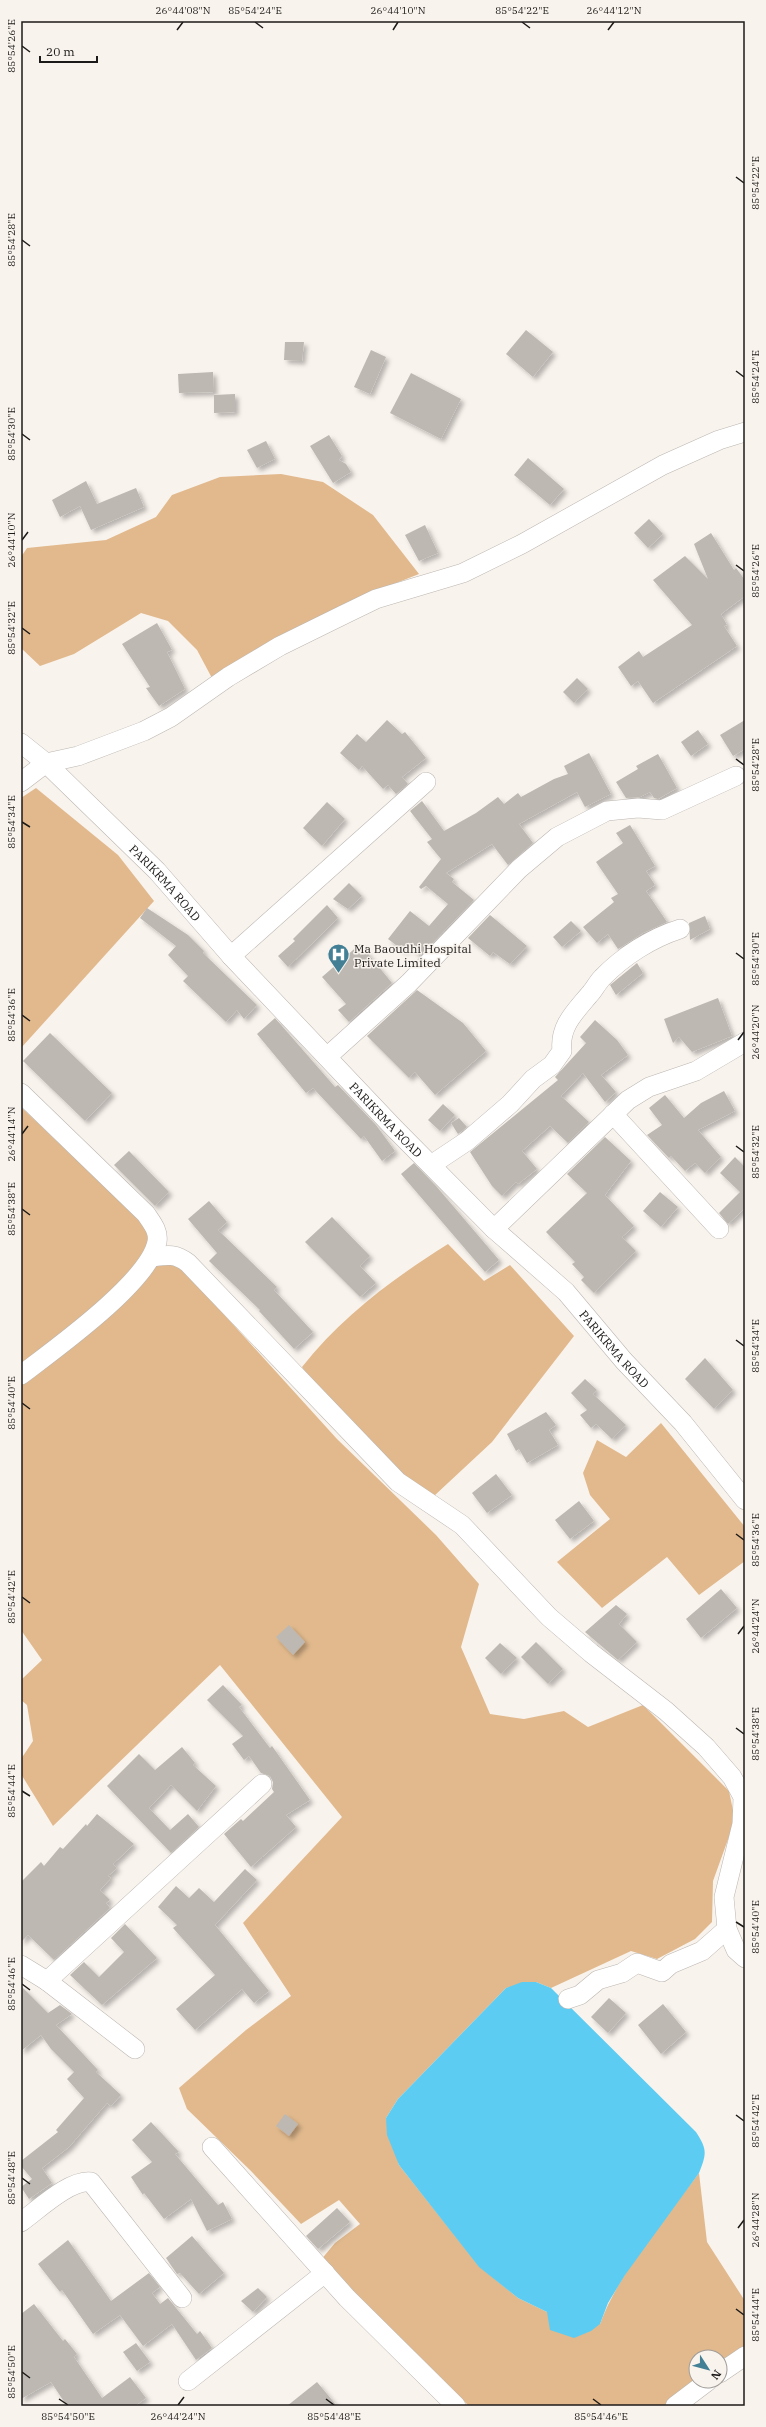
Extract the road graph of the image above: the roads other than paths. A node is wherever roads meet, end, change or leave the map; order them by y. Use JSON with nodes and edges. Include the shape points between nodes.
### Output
{"nodes":[{"id":1,"x":745,"y":432,"type":"edge"},
{"id":2,"x":21,"y":743,"type":"edge"},
{"id":3,"x":46,"y":763,"type":"junction"},
{"id":4,"x":736,"y":776,"type":"dead end"},
{"id":5,"x":21,"y":782,"type":"edge"},
{"id":6,"x":426,"y":782,"type":"dead end"},
{"id":7,"x":680,"y":929,"type":"dead end"},
{"id":8,"x":231,"y":956,"type":"junction"},
{"id":9,"x":745,"y":1042,"type":"edge"},
{"id":10,"x":328,"y":1056,"type":"junction"},
{"id":11,"x":21,"y":1094,"type":"edge"},
{"id":12,"x":613,"y":1114,"type":"junction"},
{"id":13,"x":431,"y":1165,"type":"junction"},
{"id":14,"x":494,"y":1229,"type":"junction"},
{"id":15,"x":719,"y":1229,"type":"dead end"},
{"id":16,"x":152,"y":1257,"type":"junction"},
{"id":17,"x":21,"y":1375,"type":"edge"},
{"id":18,"x":745,"y":1500,"type":"edge"},
{"id":19,"x":262,"y":1784,"type":"dead end"},
{"id":20,"x":727,"y":1929,"type":"junction"},
{"id":21,"x":745,"y":1958,"type":"edge"},
{"id":22,"x":21,"y":1965,"type":"edge"},
{"id":23,"x":47,"y":1981,"type":"junction"},
{"id":24,"x":568,"y":1999,"type":"dead end"},
{"id":25,"x":135,"y":2049,"type":"dead end"},
{"id":26,"x":212,"y":2147,"type":"dead end"},
{"id":27,"x":21,"y":2222,"type":"edge"},
{"id":28,"x":325,"y":2273,"type":"junction"},
{"id":29,"x":182,"y":2298,"type":"dead end"},
{"id":30,"x":745,"y":2356,"type":"edge"},
{"id":31,"x":728,"y":2368,"type":"edge"},
{"id":32,"x":188,"y":2381,"type":"dead end"},
{"id":33,"x":697,"y":2389,"type":"edge"},
{"id":34,"x":456,"y":2406,"type":"edge"},
{"id":35,"x":675,"y":2406,"type":"edge"}],
"edges":[{"from":1,"to":3,"type":"street","via":[[719,440],[663,465],[522,544],[463,573],[376,599],[280,646],[228,677],[172,717],[144,731],[78,756]]},
{"from":2,"to":3,"type":"street","name":"PARIKRMA ROAD"},
{"from":3,"to":5,"type":"street"},
{"from":3,"to":8,"type":"street","name":"PARIKRMA ROAD","via":[[157,871]]},
{"from":4,"to":10,"type":"street","via":[[662,810],[638,808],[607,811],[556,837],[519,869],[409,983]]},
{"from":6,"to":8,"type":"street"},
{"from":7,"to":13,"type":"street","via":[[634,951],[602,978],[571,1016],[560,1038],[562,1051],[552,1065],[533,1079],[510,1104],[467,1141]]},
{"from":8,"to":10,"type":"street","name":"PARIKRMA ROAD"},
{"from":9,"to":12,"type":"street","via":[[696,1071],[649,1087],[628,1100]]},
{"from":10,"to":13,"type":"street","name":"PARIKRMA ROAD"},
{"from":11,"to":16,"type":"street","via":[[146,1214],[156,1228],[158,1240]]},
{"from":12,"to":14,"type":"street"},
{"from":12,"to":15,"type":"street"},
{"from":13,"to":14,"type":"street","name":"PARIKRMA ROAD"},
{"from":14,"to":18,"type":"street","name":"PARIKRMA ROAD","via":[[566,1292],[624,1361],[683,1423]]},
{"from":16,"to":17,"type":"street","via":[[97,1316]]},
{"from":16,"to":20,"type":"street","via":[[178,1256],[188,1263],[398,1482],[462,1525],[549,1617],[591,1653],[666,1710],[706,1747],[732,1777],[743,1797],[742,1824],[724,1897]]},
{"from":19,"to":23,"type":"street"},
{"from":20,"to":21,"type":"street","via":[[736,1950]]},
{"from":20,"to":24,"type":"street","via":[[702,1951],[671,1964],[662,1972],[637,1963],[622,1973],[598,1980],[580,1995]]},
{"from":22,"to":23,"type":"street"},
{"from":23,"to":25,"type":"street"},
{"from":26,"to":28,"type":"street"},
{"from":27,"to":29,"type":"street","via":[[68,2188],[78,2183],[91,2182]]},
{"from":28,"to":32,"type":"street"},
{"from":28,"to":34,"type":"street"},
{"from":30,"to":31,"type":"street"},
{"from":33,"to":35,"type":"street"}]}
